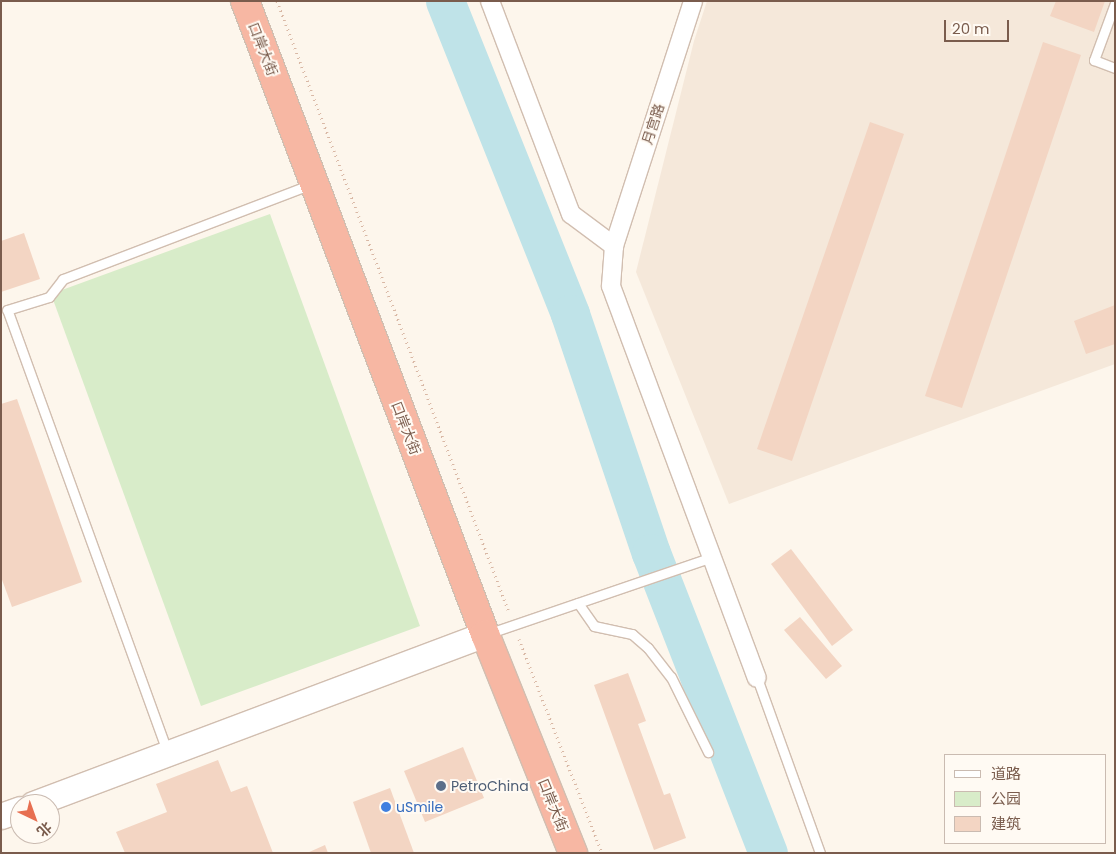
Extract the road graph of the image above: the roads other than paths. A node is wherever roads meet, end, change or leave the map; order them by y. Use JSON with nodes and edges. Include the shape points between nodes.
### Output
{"nodes":[{"id":1,"x":245,"y":1,"type":"edge"},
{"id":2,"x":490,"y":1,"type":"edge"},
{"id":3,"x":693,"y":1,"type":"edge"},
{"id":4,"x":1115,"y":3,"type":"edge"},
{"id":5,"x":1115,"y":68,"type":"edge"},
{"id":6,"x":314,"y":184,"type":"junction"},
{"id":7,"x":614,"y":246,"type":"junction"},
{"id":8,"x":712,"y":557,"type":"junction"},
{"id":9,"x":578,"y":603,"type":"junction"},
{"id":10,"x":484,"y":634,"type":"junction"},
{"id":11,"x":757,"y":678,"type":"joint"},
{"id":12,"x":708,"y":752,"type":"dead end"},
{"id":13,"x":168,"y":754,"type":"junction"},
{"id":14,"x":60,"y":794,"type":"edge"},
{"id":15,"x":573,"y":853,"type":"edge"},
{"id":16,"x":820,"y":853,"type":"edge"}],
"edges":[{"from":1,"to":6,"type":"highway","name":"口岸大街"},
{"from":2,"to":7,"type":"street","via":[[571,214]]},
{"from":3,"to":7,"type":"street","name":"月宫路"},
{"from":4,"to":5,"type":"lane","via":[[1094,60]]},
{"from":6,"to":10,"type":"highway","name":"口岸大街"},
{"from":6,"to":13,"type":"lane","via":[[63,279],[49,297],[7,310]]},
{"from":7,"to":8,"type":"street","name":"月宫路","via":[[611,286]]},
{"from":8,"to":9,"type":"lane"},
{"from":8,"to":11,"type":"street","name":"月宫路"},
{"from":9,"to":10,"type":"lane"},
{"from":9,"to":12,"type":"lane","via":[[594,626],[632,634],[648,648],[671,677]]},
{"from":10,"to":13,"type":"street"},
{"from":10,"to":15,"type":"highway","name":"口岸大街"},
{"from":11,"to":16,"type":"lane"},
{"from":13,"to":14,"type":"street"}]}
